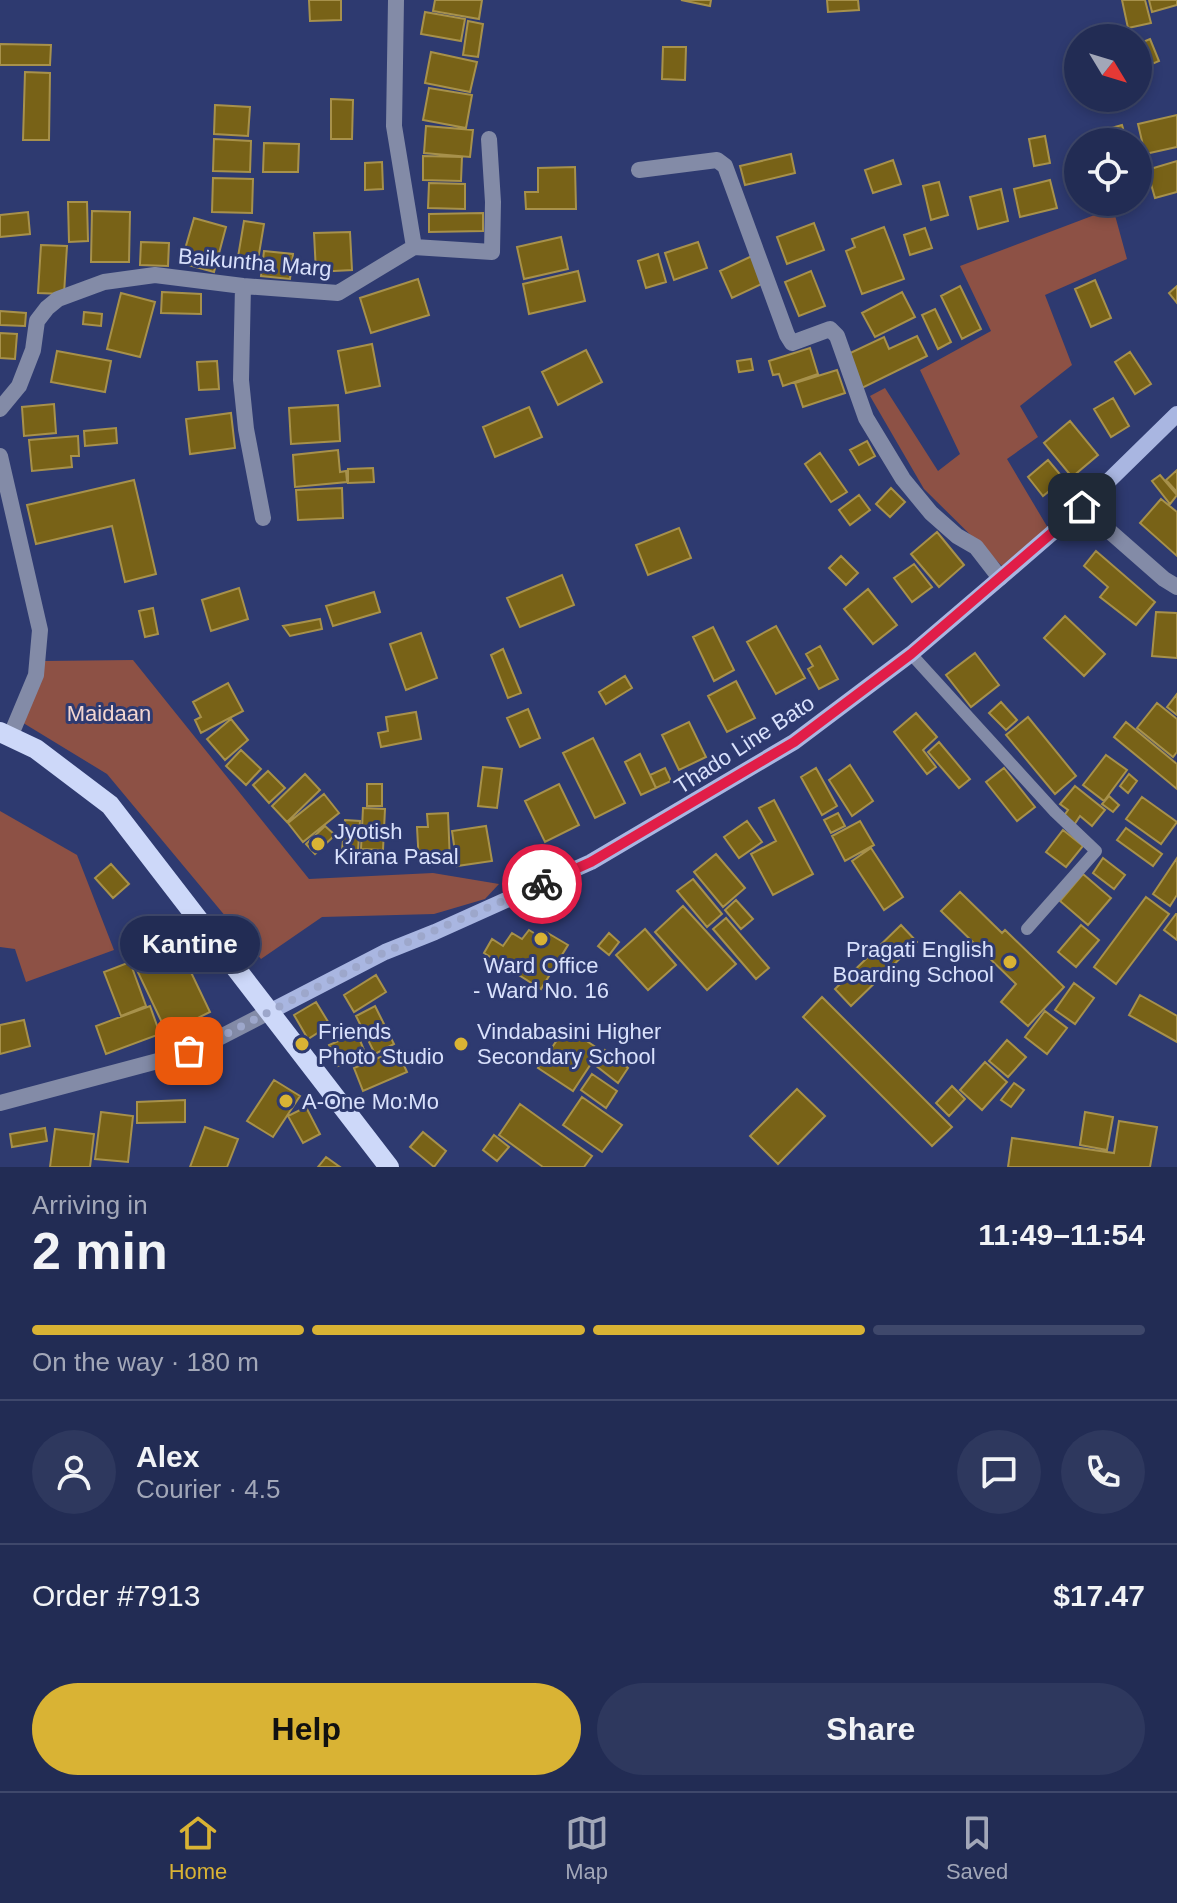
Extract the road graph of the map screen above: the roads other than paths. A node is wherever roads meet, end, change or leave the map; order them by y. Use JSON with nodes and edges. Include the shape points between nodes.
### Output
{"nodes":[{"id":1,"x":396,"y":0,"type":"edge"},
{"id":2,"x":489,"y":139,"type":"dead end"},
{"id":3,"x":639,"y":170,"type":"dead end"},
{"id":4,"x":414,"y":247,"type":"junction"},
{"id":5,"x":243,"y":286,"type":"junction"},
{"id":6,"x":0,"y":409,"type":"edge"},
{"id":7,"x":1177,"y":414,"type":"edge"},
{"id":8,"x":0,"y":456,"type":"edge"},
{"id":9,"x":1082,"y":507,"type":"junction"},
{"id":10,"x":263,"y":518,"type":"dead end"},
{"id":11,"x":1000,"y":578,"type":"junction"},
{"id":12,"x":1177,"y":587,"type":"edge"},
{"id":13,"x":911,"y":654,"type":"junction"},
{"id":14,"x":5,"y":734,"type":"edge"},
{"id":15,"x":1027,"y":929,"type":"dead end"},
{"id":16,"x":269,"y":1012,"type":"junction"},
{"id":17,"x":0,"y":1103,"type":"edge"},
{"id":18,"x":389,"y":1167,"type":"edge"}],
"edges":[{"from":1,"to":4,"type":"street","via":[[394,126]]},
{"from":2,"to":4,"type":"street","via":[[492,252]]},
{"from":3,"to":11,"type":"street","via":[[717,160],[725,166],[792,343],[830,329],[837,336],[866,418],[903,479],[931,513],[976,547]]},
{"from":4,"to":5,"type":"street","name":"Baikuntha Marg","via":[[338,293]]},
{"from":5,"to":6,"type":"street","name":"Baikuntha Marg","via":[[155,275],[104,282],[58,299],[37,321],[19,386]]},
{"from":5,"to":10,"type":"street","via":[[241,380]]},
{"from":7,"to":9,"type":"main road","name":"Thado Line Bato"},
{"from":8,"to":14,"type":"street","via":[[40,630],[36,675]]},
{"from":9,"to":11,"type":"main road","name":"Thado Line Bato"},
{"from":9,"to":12,"type":"street"},
{"from":11,"to":13,"type":"main road","name":"Thado Line Bato"},
{"from":13,"to":15,"type":"lane","via":[[1096,851]]},
{"from":13,"to":16,"type":"main road","name":"Thado Line Bato","via":[[794,742],[591,862],[385,952]]},
{"from":14,"to":16,"type":"main road","via":[[36,749],[110,805]]},
{"from":16,"to":17,"type":"street","via":[[169,1058]]},
{"from":16,"to":18,"type":"main road"}]}
